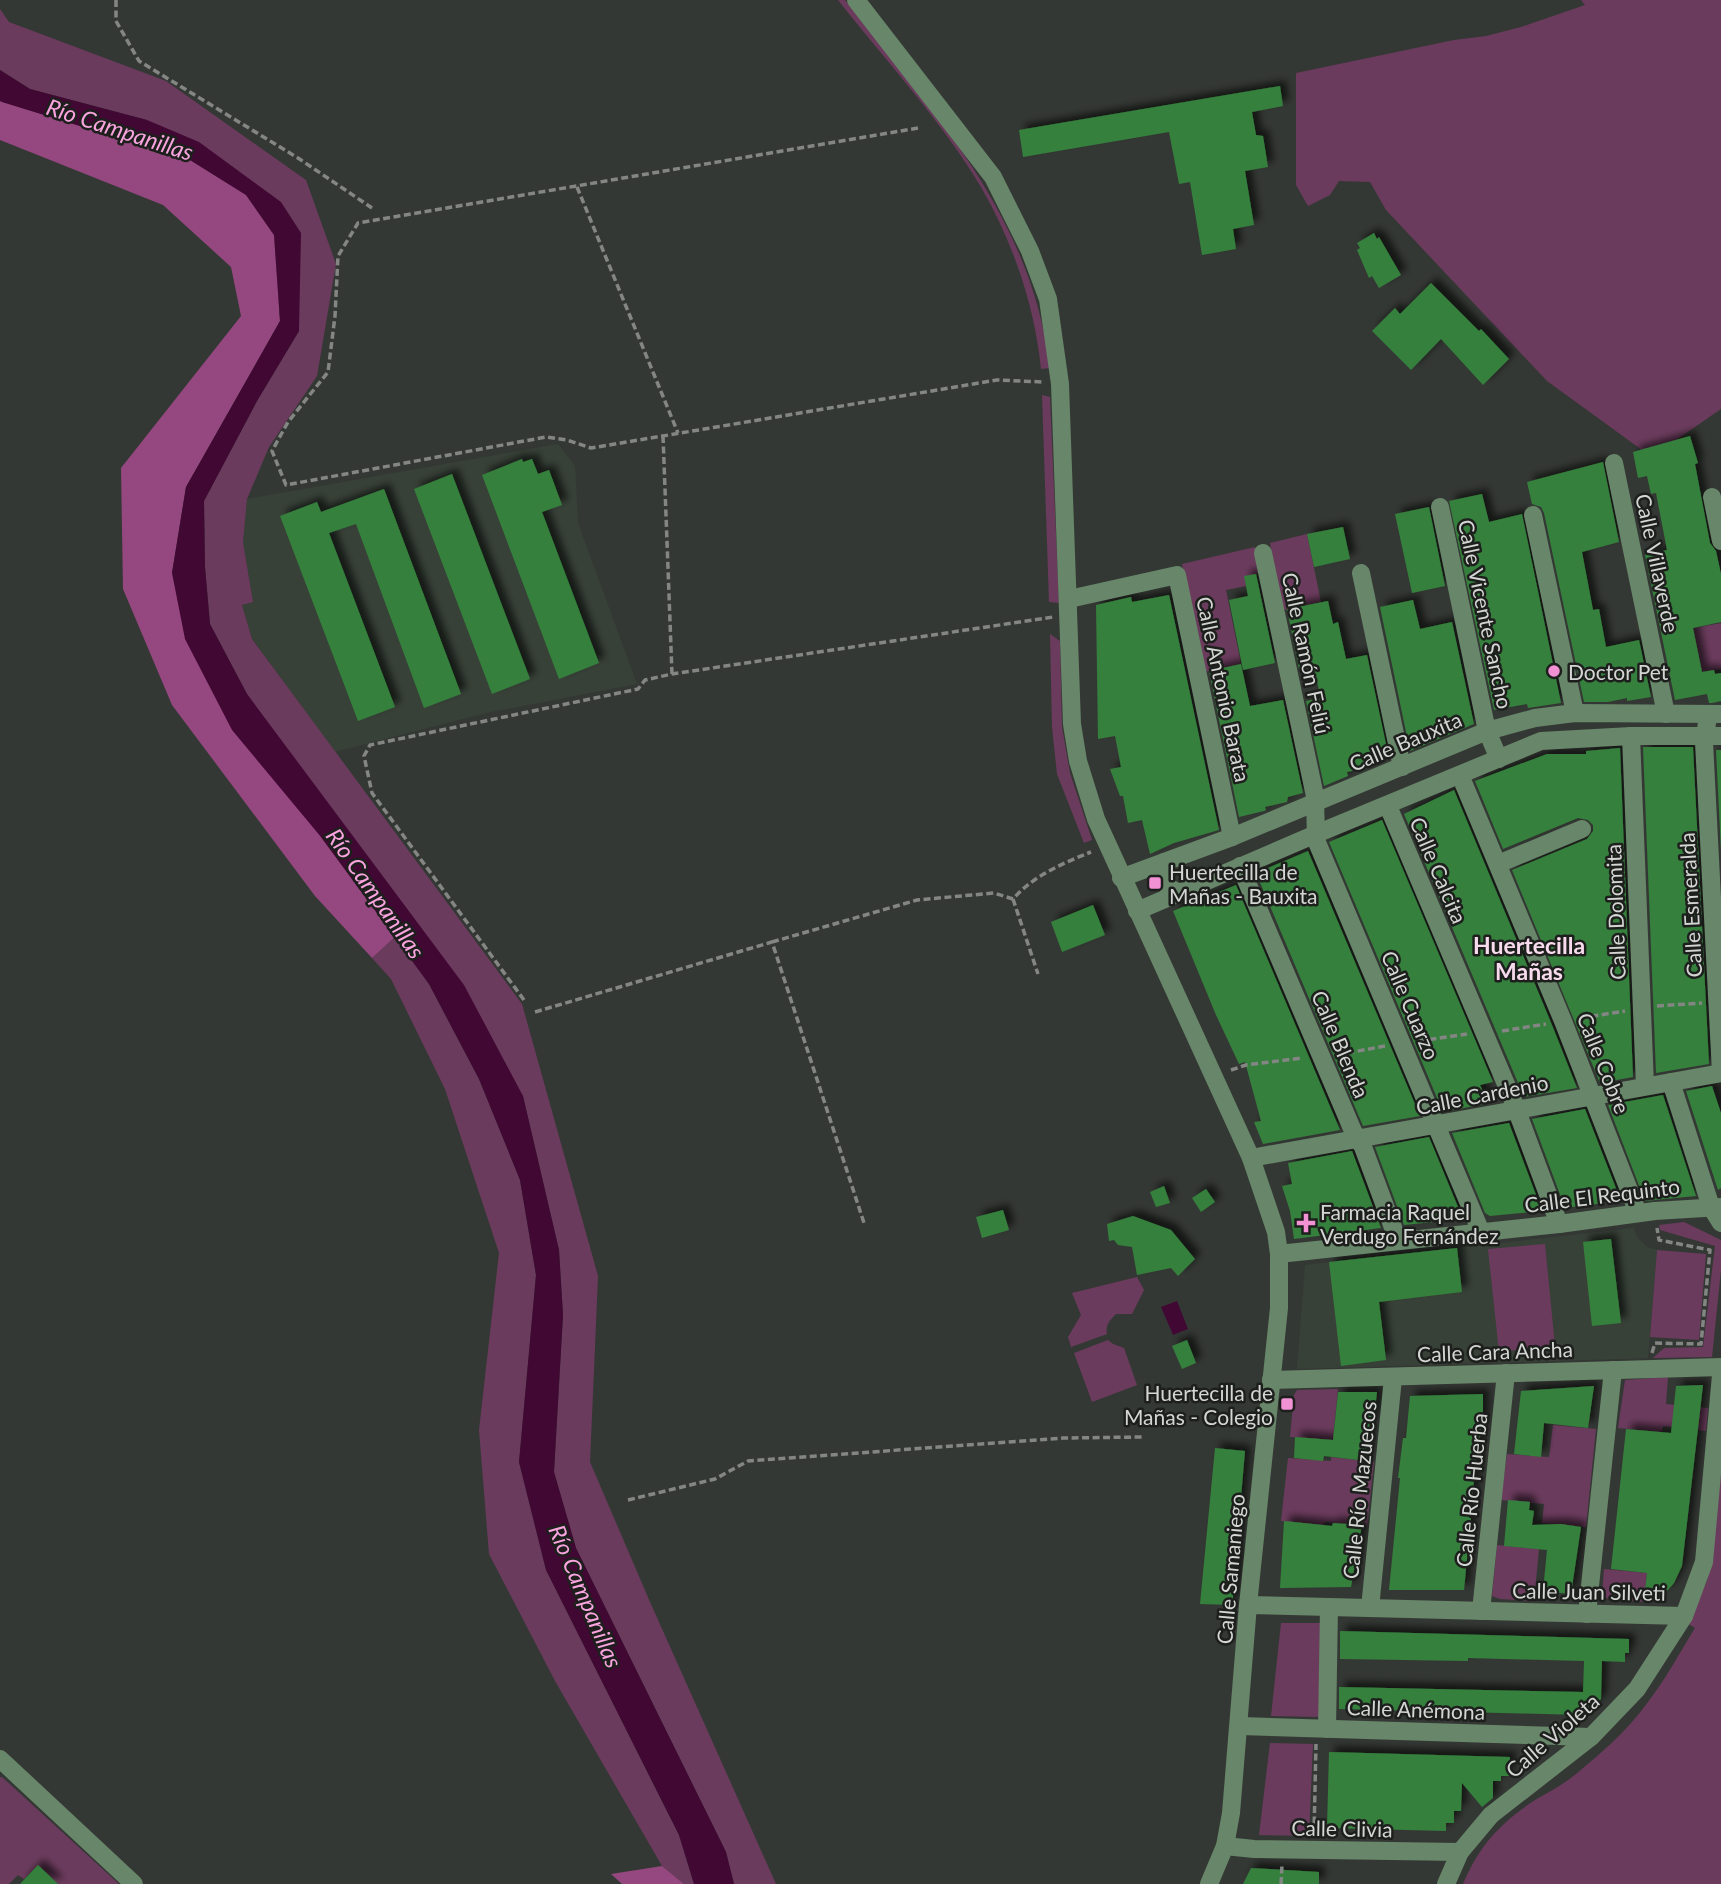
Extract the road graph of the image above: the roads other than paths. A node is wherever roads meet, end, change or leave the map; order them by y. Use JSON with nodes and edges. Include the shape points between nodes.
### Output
{"nodes":[{"id":1,"x":856,"y":0,"type":"edge"},
{"id":2,"x":1614,"y":463,"type":"dead end"},
{"id":3,"x":1712,"y":497,"type":"dead end"},
{"id":4,"x":1440,"y":507,"type":"dead end"},
{"id":5,"x":1533,"y":515,"type":"dead end"},
{"id":6,"x":1721,"y":541,"type":"edge"},
{"id":7,"x":1263,"y":553,"type":"dead end"},
{"id":8,"x":1361,"y":573,"type":"dead end"},
{"id":9,"x":1069,"y":599,"type":"junction"},
{"id":10,"x":1575,"y":713,"type":"junction"},
{"id":11,"x":1666,"y":714,"type":"junction"},
{"id":12,"x":1714,"y":714,"type":"edge"},
{"id":13,"x":1487,"y":731,"type":"junction"},
{"id":14,"x":1713,"y":735,"type":"edge"},
{"id":15,"x":1631,"y":736,"type":"junction"},
{"id":16,"x":1499,"y":759,"type":"junction"},
{"id":17,"x":1402,"y":767,"type":"junction"},
{"id":18,"x":1460,"y":775,"type":"junction"},
{"id":19,"x":1315,"y":803,"type":"junction"},
{"id":20,"x":1388,"y":806,"type":"junction"},
{"id":21,"x":1582,"y":829,"type":"dead end"},
{"id":22,"x":1316,"y":834,"type":"junction"},
{"id":23,"x":1232,"y":838,"type":"junction"},
{"id":24,"x":1164,"y":862,"type":"junction"},
{"id":25,"x":1498,"y":864,"type":"junction"},
{"id":26,"x":1240,"y":866,"type":"junction"},
{"id":27,"x":1121,"y":878,"type":"junction"},
{"id":28,"x":1180,"y":893,"type":"junction"},
{"id":29,"x":1137,"y":911,"type":"junction"},
{"id":30,"x":1721,"y":1073,"type":"edge"},
{"id":31,"x":1671,"y":1082,"type":"junction"},
{"id":32,"x":1645,"y":1086,"type":"junction"},
{"id":33,"x":1593,"y":1096,"type":"junction"},
{"id":34,"x":1516,"y":1111,"type":"junction"},
{"id":35,"x":1436,"y":1126,"type":"junction"},
{"id":36,"x":1359,"y":1139,"type":"junction"},
{"id":37,"x":1251,"y":1158,"type":"junction"},
{"id":38,"x":1718,"y":1212,"type":"edge"},
{"id":39,"x":1638,"y":1213,"type":"junction"},
{"id":40,"x":1559,"y":1224,"type":"junction"},
{"id":41,"x":1481,"y":1232,"type":"junction"},
{"id":42,"x":1398,"y":1241,"type":"junction"},
{"id":43,"x":1279,"y":1254,"type":"junction"},
{"id":44,"x":1721,"y":1367,"type":"edge"},
{"id":45,"x":1613,"y":1370,"type":"junction"},
{"id":46,"x":1506,"y":1373,"type":"junction"},
{"id":47,"x":1721,"y":1375,"type":"edge"},
{"id":48,"x":1393,"y":1378,"type":"junction"},
{"id":49,"x":1271,"y":1380,"type":"junction"},
{"id":50,"x":1248,"y":1605,"type":"junction"},
{"id":51,"x":1329,"y":1607,"type":"junction"},
{"id":52,"x":1370,"y":1608,"type":"junction"},
{"id":53,"x":1481,"y":1611,"type":"junction"},
{"id":54,"x":1587,"y":1614,"type":"junction"},
{"id":55,"x":1684,"y":1616,"type":"junction"},
{"id":56,"x":1240,"y":1726,"type":"junction"},
{"id":57,"x":1322,"y":1729,"type":"junction"},
{"id":58,"x":1591,"y":1737,"type":"junction"},
{"id":59,"x":0,"y":1759,"type":"edge"},
{"id":60,"x":1225,"y":1846,"type":"junction"},
{"id":61,"x":1460,"y":1852,"type":"junction"},
{"id":62,"x":134,"y":1884,"type":"edge"},
{"id":63,"x":1209,"y":1884,"type":"edge"},
{"id":64,"x":1446,"y":1884,"type":"edge"}],
"edges":[{"from":1,"to":9,"type":"street","name":"Calle Samaniego","via":[[993,177],[1048,299],[1060,384]]},
{"from":2,"to":11,"type":"street","name":"Calle Villaverde"},
{"from":3,"to":6,"type":"street"},
{"from":4,"to":13,"type":"street","name":"Calle Vicente Sancho"},
{"from":5,"to":10,"type":"street"},
{"from":7,"to":19,"type":"street","name":"Calle Ramón Feliú"},
{"from":8,"to":17,"type":"street"},
{"from":9,"to":23,"type":"street","name":"Calle Antonio Barata","via":[[1177,575]]},
{"from":9,"to":27,"type":"street","name":"Calle Samaniego","via":[[1072,724],[1078,761]]},
{"from":10,"to":11,"type":"street","name":"Calle Bauxita"},
{"from":10,"to":13,"type":"street","name":"Calle Bauxita"},
{"from":11,"to":12,"type":"street","name":"Calle Bauxita"},
{"from":12,"to":14,"type":"street","name":"Calle Esmeralda"},
{"from":13,"to":16,"type":"street","name":"Calle Vicente Sancho"},
{"from":13,"to":17,"type":"street","name":"Calle Bauxita"},
{"from":14,"to":15,"type":"street"},
{"from":14,"to":30,"type":"street","name":"Calle Esmeralda","via":[[1704,742]]},
{"from":15,"to":16,"type":"street","via":[[1541,741]]},
{"from":15,"to":32,"type":"street","name":"Calle Dolomita"},
{"from":16,"to":18,"type":"street"},
{"from":17,"to":19,"type":"street","name":"Calle Bauxita"},
{"from":18,"to":20,"type":"street"},
{"from":18,"to":25,"type":"street","name":"Calle Cobre"},
{"from":19,"to":22,"type":"street","name":"Calle Ramón Feliú"},
{"from":19,"to":23,"type":"street","name":"Calle Bauxita"},
{"from":20,"to":22,"type":"street"},
{"from":20,"to":34,"type":"street","name":"Calle Calcita"},
{"from":21,"to":25,"type":"street"},
{"from":22,"to":26,"type":"street"},
{"from":22,"to":35,"type":"street","name":"Calle Cuarzo"},
{"from":23,"to":24,"type":"street","name":"Calle Bauxita"},
{"from":24,"to":27,"type":"street","name":"Calle Bauxita"},
{"from":24,"to":28,"type":"street","via":[[1161,880]]},
{"from":25,"to":33,"type":"street","name":"Calle Cobre"},
{"from":26,"to":28,"type":"street"},
{"from":26,"to":36,"type":"street","name":"Calle Blenda"},
{"from":27,"to":29,"type":"street","name":"Calle Samaniego"},
{"from":28,"to":29,"type":"street"},
{"from":29,"to":37,"type":"street","name":"Calle Samaniego"},
{"from":30,"to":31,"type":"street","name":"Calle Cardenio"},
{"from":31,"to":32,"type":"street","name":"Calle Cardenio"},
{"from":31,"to":38,"type":"street"},
{"from":32,"to":33,"type":"street","name":"Calle Cardenio"},
{"from":33,"to":34,"type":"street","name":"Calle Cardenio"},
{"from":33,"to":39,"type":"street","name":"Calle Cobre"},
{"from":34,"to":35,"type":"street","name":"Calle Cardenio"},
{"from":34,"to":40,"type":"street","name":"Calle Calcita"},
{"from":35,"to":36,"type":"street","name":"Calle Cardenio"},
{"from":35,"to":41,"type":"street","name":"Calle Cuarzo"},
{"from":36,"to":37,"type":"street","name":"Calle Cardenio"},
{"from":36,"to":42,"type":"street","name":"Calle Blenda"},
{"from":37,"to":43,"type":"street","name":"Calle Samaniego"},
{"from":38,"to":39,"type":"street","name":"Calle El Requinto","via":[[1687,1207]]},
{"from":39,"to":40,"type":"street","name":"Calle El Requinto"},
{"from":40,"to":41,"type":"street","name":"Calle El Requinto"},
{"from":41,"to":42,"type":"street","name":"Calle El Requinto"},
{"from":42,"to":43,"type":"street","name":"Calle El Requinto"},
{"from":43,"to":49,"type":"street","name":"Calle Samaniego"},
{"from":44,"to":45,"type":"street","name":"Calle Cara Ancha"},
{"from":45,"to":46,"type":"street","name":"Calle Cara Ancha"},
{"from":45,"to":54,"type":"street"},
{"from":46,"to":48,"type":"street","name":"Calle Cara Ancha"},
{"from":46,"to":53,"type":"street","name":"Calle Río Huerba"},
{"from":47,"to":55,"type":"street","name":"Calle Juan Silveti","via":[[1704,1562]]},
{"from":48,"to":49,"type":"street","name":"Calle Cara Ancha"},
{"from":48,"to":52,"type":"street","name":"Calle Río Mazuecos"},
{"from":49,"to":50,"type":"street","name":"Calle Samaniego"},
{"from":50,"to":51,"type":"street","name":"Calle Juan Silveti"},
{"from":50,"to":56,"type":"street","name":"Calle Samaniego"},
{"from":51,"to":52,"type":"street","name":"Calle Juan Silveti"},
{"from":51,"to":57,"type":"street"},
{"from":52,"to":53,"type":"street","name":"Calle Juan Silveti"},
{"from":53,"to":54,"type":"street","name":"Calle Juan Silveti"},
{"from":54,"to":55,"type":"street","name":"Calle Juan Silveti"},
{"from":55,"to":58,"type":"street","name":"Calle Violeta","via":[[1637,1689]]},
{"from":56,"to":57,"type":"street","name":"Calle Anémona"},
{"from":56,"to":60,"type":"street","name":"Calle Samaniego"},
{"from":57,"to":58,"type":"street","name":"Calle Anémona"},
{"from":58,"to":61,"type":"street","name":"Calle Violeta","via":[[1491,1815]]},
{"from":59,"to":62,"type":"street"},
{"from":60,"to":61,"type":"street","name":"Calle Clivia"},
{"from":60,"to":63,"type":"street","name":"Calle Samaniego"},
{"from":61,"to":64,"type":"street","name":"Calle Violeta"}]}
